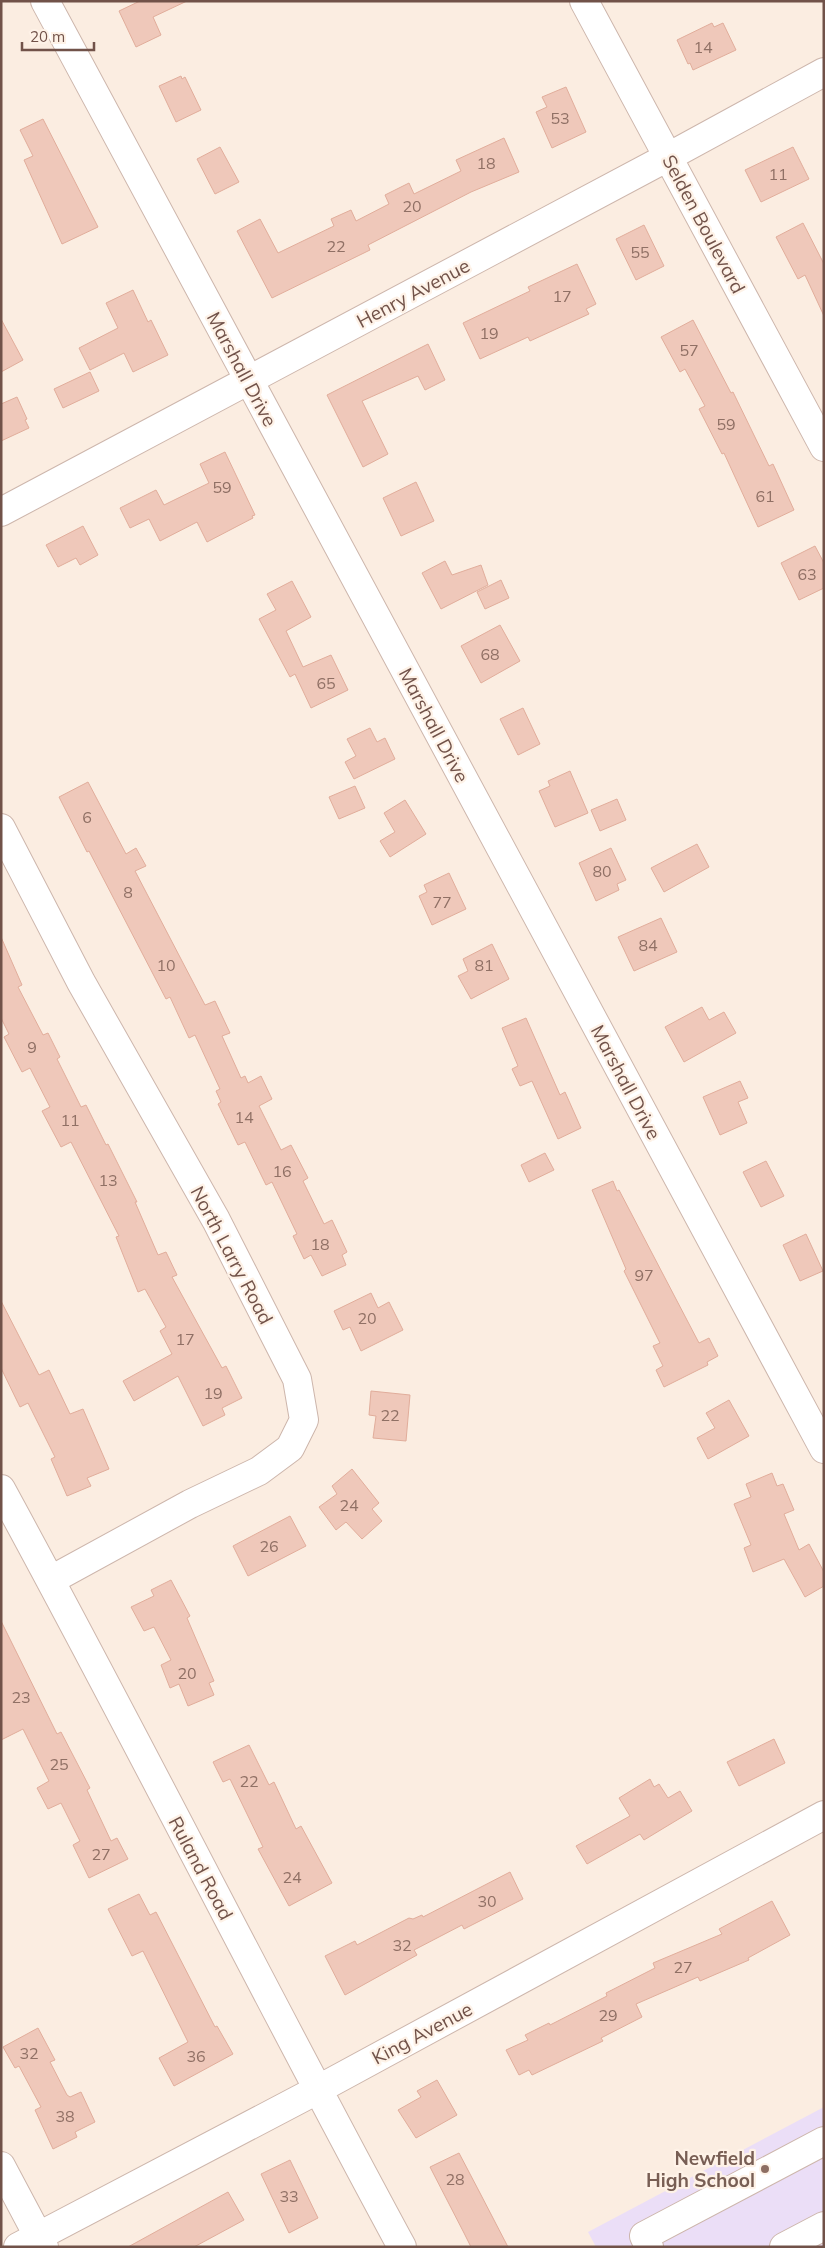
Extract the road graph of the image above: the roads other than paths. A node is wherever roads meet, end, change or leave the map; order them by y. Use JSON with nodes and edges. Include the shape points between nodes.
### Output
{"nodes":[{"id":1,"x":45,"y":1,"type":"edge"},
{"id":2,"x":584,"y":1,"type":"edge"},
{"id":3,"x":824,"y":72,"type":"edge"},
{"id":4,"x":668,"y":157,"type":"junction"},
{"id":5,"x":248,"y":382,"type":"junction"},
{"id":6,"x":824,"y":447,"type":"edge"},
{"id":7,"x":1,"y":512,"type":"edge"},
{"id":8,"x":1,"y":828,"type":"edge"},
{"id":9,"x":824,"y":1449,"type":"edge"},
{"id":10,"x":1,"y":1489,"type":"edge"},
{"id":11,"x":51,"y":1580,"type":"junction"},
{"id":12,"x":824,"y":1816,"type":"edge"},
{"id":13,"x":317,"y":2090,"type":"junction"},
{"id":14,"x":824,"y":2141,"type":"edge"},
{"id":15,"x":1,"y":2166,"type":"edge"},
{"id":16,"x":824,"y":2226,"type":"edge"},
{"id":17,"x":34,"y":2243,"type":"edge"},
{"id":18,"x":402,"y":2247,"type":"edge"},
{"id":19,"x":649,"y":2247,"type":"edge"},
{"id":20,"x":784,"y":2247,"type":"edge"}],
"edges":[{"from":1,"to":5,"type":"street","name":"Marshall Drive"},
{"from":2,"to":4,"type":"street","name":"Selden Boulevard"},
{"from":3,"to":4,"type":"street","name":"Henry Avenue"},
{"from":4,"to":5,"type":"street","name":"Henry Avenue"},
{"from":4,"to":6,"type":"street","name":"Selden Boulevard"},
{"from":5,"to":7,"type":"street","name":"Henry Avenue"},
{"from":5,"to":9,"type":"street","name":"Marshall Drive"},
{"from":8,"to":11,"type":"street","name":"North Larry Road","via":[[81,982],[216,1220],[297,1379],[304,1420],[290,1448],[259,1471],[190,1504]]},
{"from":10,"to":11,"type":"street","name":"Ruland Road"},
{"from":11,"to":13,"type":"street","name":"Ruland Road"},
{"from":12,"to":13,"type":"street","name":"King Avenue"},
{"from":13,"to":17,"type":"street","name":"King Avenue"},
{"from":13,"to":18,"type":"street","name":"Ruland Road"},
{"from":14,"to":19,"type":"street","via":[[644,2236]]},
{"from":15,"to":17,"type":"street"},
{"from":16,"to":20,"type":"street"}]}
